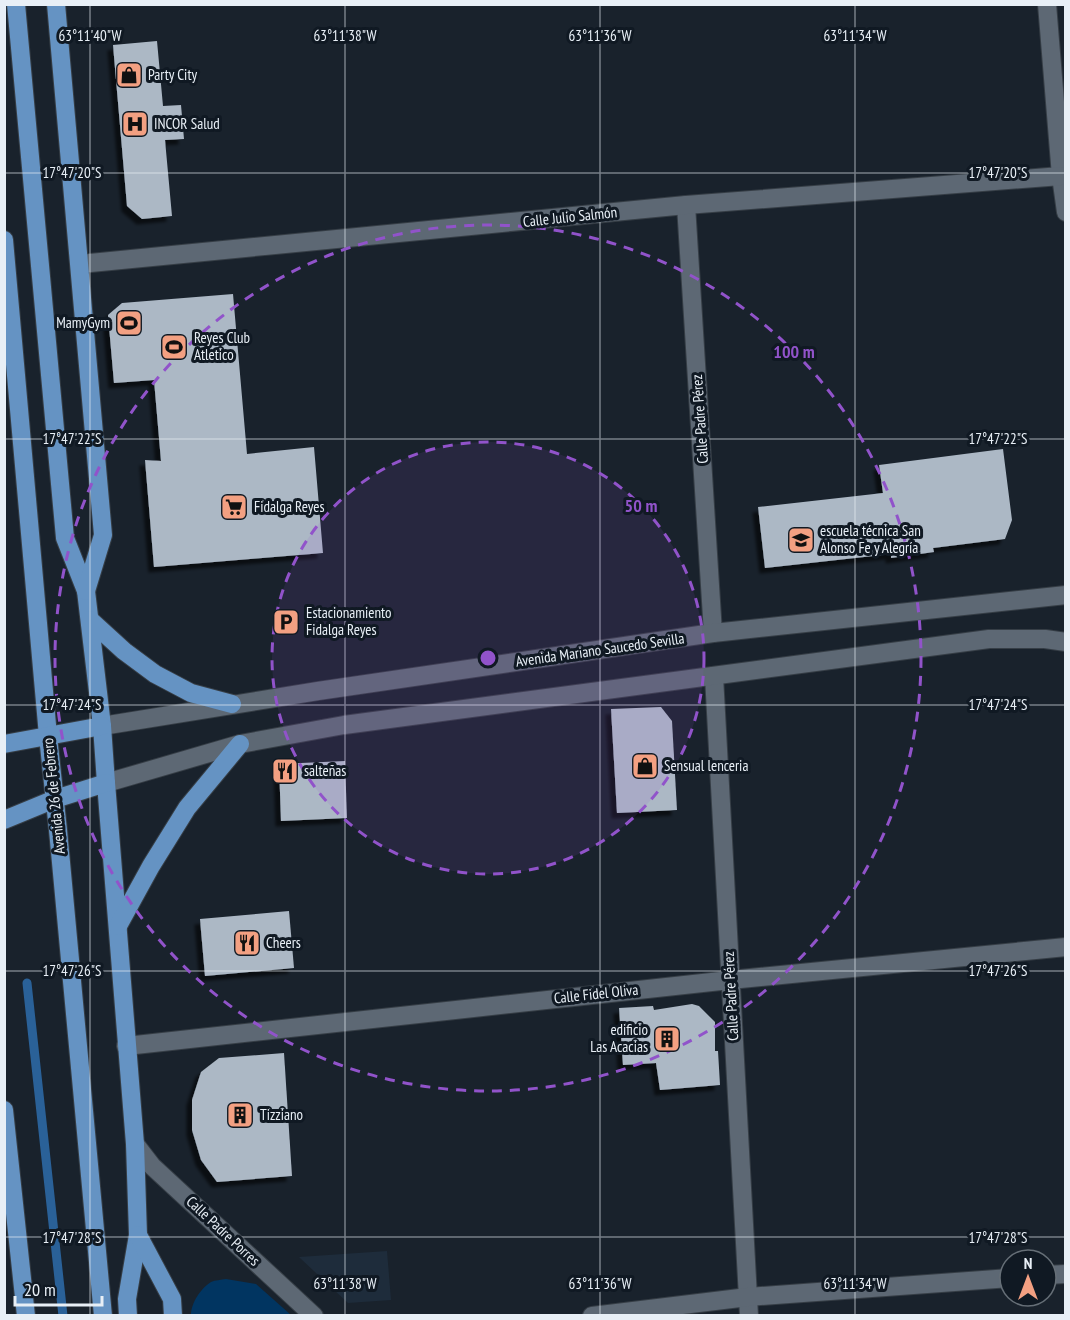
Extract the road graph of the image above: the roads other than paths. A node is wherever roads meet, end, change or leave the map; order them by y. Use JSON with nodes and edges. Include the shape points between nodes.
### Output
{"nodes":[{"id":1,"x":16,"y":4,"type":"edge"},
{"id":2,"x":56,"y":4,"type":"edge"},
{"id":3,"x":1047,"y":4,"type":"edge"},
{"id":4,"x":1061,"y":176,"type":"junction"},
{"id":5,"x":686,"y":206,"type":"junction"},
{"id":6,"x":1065,"y":212,"type":"edge"},
{"id":7,"x":4,"y":240,"type":"edge"},
{"id":8,"x":80,"y":264,"type":"junction"},
{"id":9,"x":86,"y":591,"type":"junction"},
{"id":10,"x":1065,"y":595,"type":"edge"},
{"id":11,"x":90,"y":620,"type":"junction"},
{"id":12,"x":713,"y":633,"type":"junction"},
{"id":13,"x":1065,"y":642,"type":"edge"},
{"id":14,"x":714,"y":676,"type":"junction"},
{"id":15,"x":232,"y":704,"type":"junction"},
{"id":16,"x":102,"y":726,"type":"junction"},
{"id":17,"x":48,"y":736,"type":"junction"},
{"id":18,"x":4,"y":744,"type":"edge"},
{"id":19,"x":240,"y":744,"type":"junction"},
{"id":20,"x":106,"y":783,"type":"junction"},
{"id":21,"x":55,"y":799,"type":"junction"},
{"id":22,"x":4,"y":820,"type":"edge"},
{"id":23,"x":118,"y":926,"type":"junction"},
{"id":24,"x":1065,"y":947,"type":"edge"},
{"id":25,"x":730,"y":980,"type":"junction"},
{"id":26,"x":126,"y":1046,"type":"junction"},
{"id":27,"x":4,"y":1110,"type":"edge"},
{"id":28,"x":135,"y":1144,"type":"junction"},
{"id":29,"x":138,"y":1235,"type":"junction"},
{"id":30,"x":998,"y":1279,"type":"edge"},
{"id":31,"x":748,"y":1297,"type":"junction"},
{"id":32,"x":26,"y":1316,"type":"edge"},
{"id":33,"x":103,"y":1316,"type":"edge"},
{"id":34,"x":128,"y":1316,"type":"edge"},
{"id":35,"x":173,"y":1316,"type":"edge"},
{"id":36,"x":314,"y":1316,"type":"edge"},
{"id":37,"x":592,"y":1316,"type":"edge"},
{"id":38,"x":749,"y":1316,"type":"edge"}],
"edges":[{"from":1,"to":9,"type":"main road","via":[[65,538]]},
{"from":2,"to":8,"type":"main road"},
{"from":3,"to":4,"type":"street"},
{"from":4,"to":5,"type":"street","name":"Calle Julio Salmón"},
{"from":4,"to":6,"type":"street"},
{"from":5,"to":8,"type":"street","name":"Calle Julio Salmón"},
{"from":5,"to":12,"type":"street","name":"Calle Padre Pérez"},
{"from":7,"to":17,"type":"main road","name":"Avenida 26 de Febrero"},
{"from":8,"to":9,"type":"main road","via":[[103,536]]},
{"from":9,"to":11,"type":"main road"},
{"from":10,"to":12,"type":"street","name":"Avenida Mariano Saucedo Sevilla"},
{"from":11,"to":15,"type":"main road","via":[[155,674],[191,693]]},
{"from":11,"to":16,"type":"main road"},
{"from":12,"to":15,"type":"street","name":"Avenida Mariano Saucedo Sevilla"},
{"from":13,"to":14,"type":"street","via":[[990,639]]},
{"from":14,"to":19,"type":"street","via":[[344,725]]},
{"from":14,"to":25,"type":"street","name":"Calle Padre Pérez"},
{"from":15,"to":16,"type":"street","name":"Avenida Mariano Saucedo Sevilla"},
{"from":16,"to":17,"type":"main road"},
{"from":16,"to":20,"type":"main road"},
{"from":17,"to":18,"type":"main road"},
{"from":17,"to":21,"type":"main road","name":"Avenida 26 de Febrero"},
{"from":19,"to":20,"type":"street"},
{"from":19,"to":23,"type":"main road","via":[[187,808]]},
{"from":20,"to":21,"type":"main road"},
{"from":20,"to":23,"type":"main road"},
{"from":21,"to":22,"type":"main road"},
{"from":21,"to":33,"type":"main road","name":"Avenida 26 de Febrero"},
{"from":23,"to":26,"type":"main road"},
{"from":24,"to":25,"type":"street","name":"Calle Fidel Oliva"},
{"from":25,"to":26,"type":"street","name":"Calle Fidel Oliva"},
{"from":25,"to":31,"type":"street","name":"Calle Padre Pérez"},
{"from":26,"to":28,"type":"main road"},
{"from":27,"to":32,"type":"main road"},
{"from":28,"to":29,"type":"main road"},
{"from":28,"to":36,"type":"street","name":"Calle Padre Porres","via":[[152,1166]]},
{"from":29,"to":34,"type":"main road","via":[[127,1299]]},
{"from":29,"to":35,"type":"main road","via":[[172,1299]]},
{"from":30,"to":31,"type":"street"},
{"from":31,"to":37,"type":"street"},
{"from":31,"to":38,"type":"street","name":"Calle Padre Pérez"}]}
